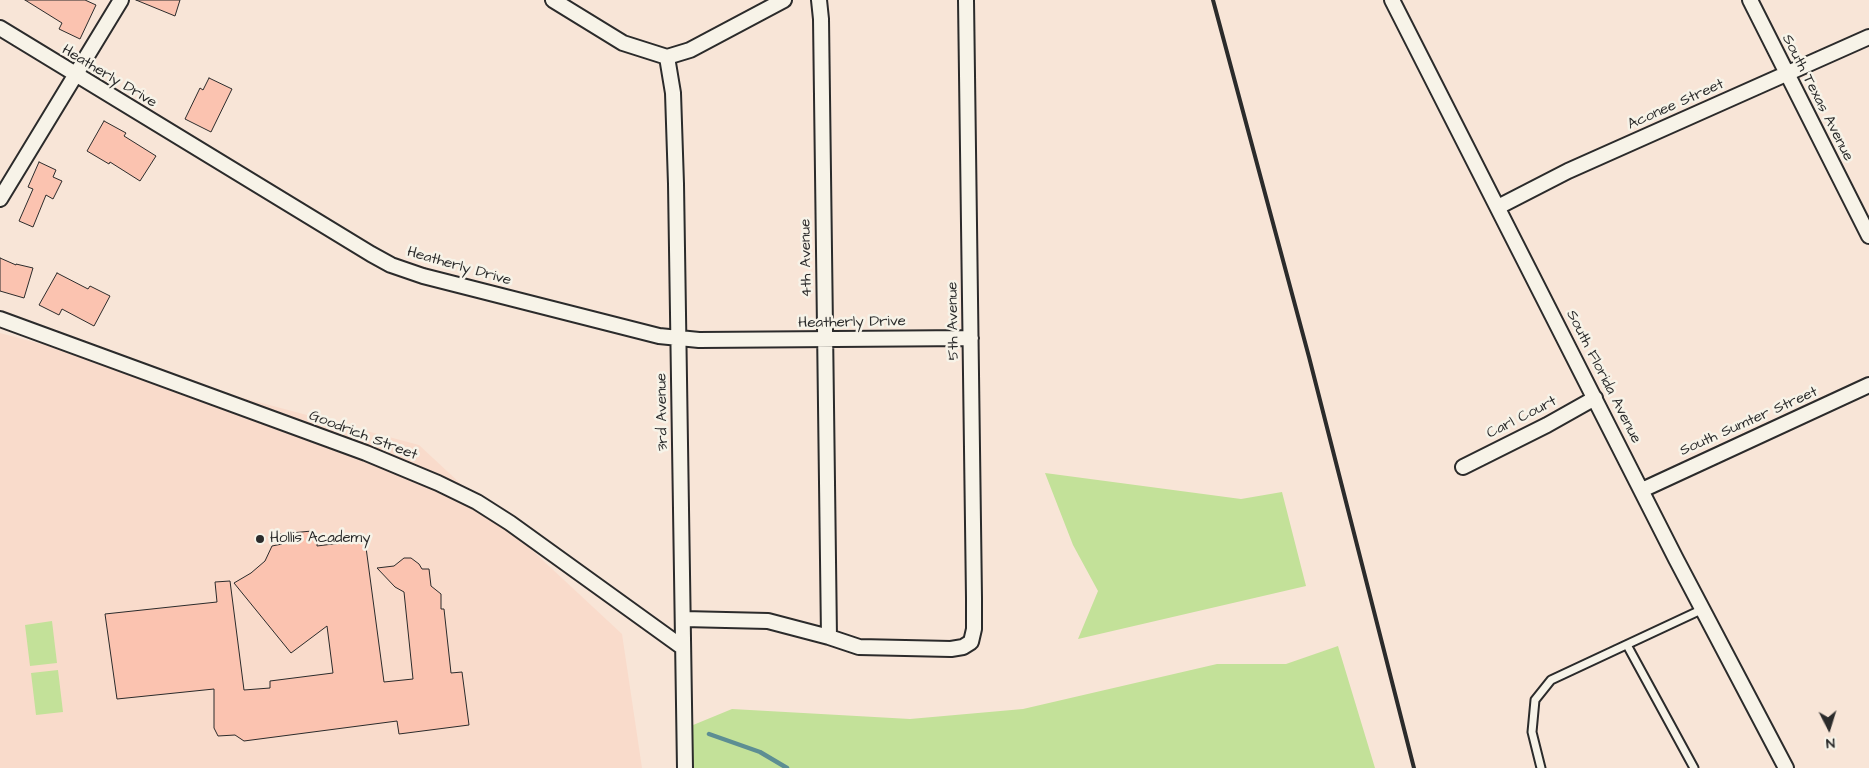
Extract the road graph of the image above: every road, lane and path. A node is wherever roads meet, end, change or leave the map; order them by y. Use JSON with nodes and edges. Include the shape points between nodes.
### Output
{"nodes":[{"id":1,"x":121,"y":0,"type":"edge"},
{"id":2,"x":553,"y":0,"type":"edge"},
{"id":3,"x":784,"y":0,"type":"edge"},
{"id":4,"x":819,"y":0,"type":"edge"},
{"id":5,"x":966,"y":0,"type":"edge"},
{"id":6,"x":1392,"y":0,"type":"edge"},
{"id":7,"x":1750,"y":0,"type":"edge"},
{"id":8,"x":0,"y":28,"type":"edge"},
{"id":9,"x":1869,"y":37,"type":"edge"},
{"id":10,"x":667,"y":57,"type":"junction"},
{"id":11,"x":1786,"y":73,"type":"junction"},
{"id":12,"x":74,"y":75,"type":"junction"},
{"id":13,"x":0,"y":199,"type":"edge"},
{"id":14,"x":1498,"y":207,"type":"junction"},
{"id":15,"x":1869,"y":236,"type":"edge"},
{"id":16,"x":0,"y":319,"type":"edge"},
{"id":17,"x":678,"y":338,"type":"junction"},
{"id":18,"x":971,"y":338,"type":"junction"},
{"id":19,"x":824,"y":339,"type":"junction"},
{"id":20,"x":1869,"y":385,"type":"edge"},
{"id":21,"x":1595,"y":398,"type":"junction"},
{"id":22,"x":1463,"y":467,"type":"dead end"},
{"id":23,"x":1642,"y":490,"type":"junction"},
{"id":24,"x":1703,"y":609,"type":"junction"},
{"id":25,"x":684,"y":619,"type":"junction"},
{"id":26,"x":829,"y":636,"type":"junction"},
{"id":27,"x":1627,"y":645,"type":"junction"},
{"id":28,"x":682,"y":647,"type":"junction"},
{"id":29,"x":685,"y":768,"type":"edge"},
{"id":30,"x":1541,"y":768,"type":"edge"},
{"id":31,"x":1694,"y":768,"type":"edge"},
{"id":32,"x":1786,"y":768,"type":"edge"}],
"edges":[{"from":1,"to":12,"type":"street"},
{"from":2,"to":10,"type":"street","via":[[624,43]]},
{"from":3,"to":10,"type":"street","via":[[690,50]]},
{"from":4,"to":19,"type":"street","name":"4th Avenue"},
{"from":5,"to":18,"type":"street","name":"5th Avenue"},
{"from":6,"to":14,"type":"street","name":"South Florida Avenue"},
{"from":7,"to":11,"type":"street","name":"South Texas Avenue"},
{"from":8,"to":12,"type":"street","name":"Heatherly Drive"},
{"from":9,"to":11,"type":"street","name":"Aconee Street"},
{"from":10,"to":17,"type":"street","name":"3rd Avenue","via":[[674,93]]},
{"from":11,"to":14,"type":"street","name":"Aconee Street","via":[[1568,171]]},
{"from":11,"to":15,"type":"street","name":"South Texas Avenue"},
{"from":12,"to":13,"type":"street"},
{"from":12,"to":17,"type":"street","name":"Heatherly Drive","via":[[391,265],[638,332]]},
{"from":14,"to":21,"type":"street","name":"South Florida Avenue"},
{"from":16,"to":28,"type":"street","name":"Goodrich Street","via":[[366,453],[478,502]]},
{"from":17,"to":19,"type":"street","name":"Heatherly Drive"},
{"from":17,"to":25,"type":"street","name":"3rd Avenue"},
{"from":18,"to":19,"type":"street","name":"Heatherly Drive"},
{"from":18,"to":26,"type":"street","name":"5th Avenue","via":[[974,598],[971,642],[963,648],[951,649],[859,647]]},
{"from":19,"to":26,"type":"street","name":"4th Avenue"},
{"from":20,"to":23,"type":"street","name":"South Sumter Street"},
{"from":21,"to":22,"type":"street","name":"Carl Court"},
{"from":21,"to":23,"type":"street","name":"South Florida Avenue"},
{"from":23,"to":24,"type":"street","name":"South Florida Avenue"},
{"from":24,"to":27,"type":"lane"},
{"from":24,"to":32,"type":"street","name":"South Florida Avenue"},
{"from":25,"to":26,"type":"street","via":[[768,621]]},
{"from":25,"to":28,"type":"street","name":"3rd Avenue"},
{"from":27,"to":30,"type":"lane","via":[[1551,680],[1535,700],[1532,732]]},
{"from":27,"to":31,"type":"lane"},
{"from":28,"to":29,"type":"street","name":"3rd Avenue"}]}
